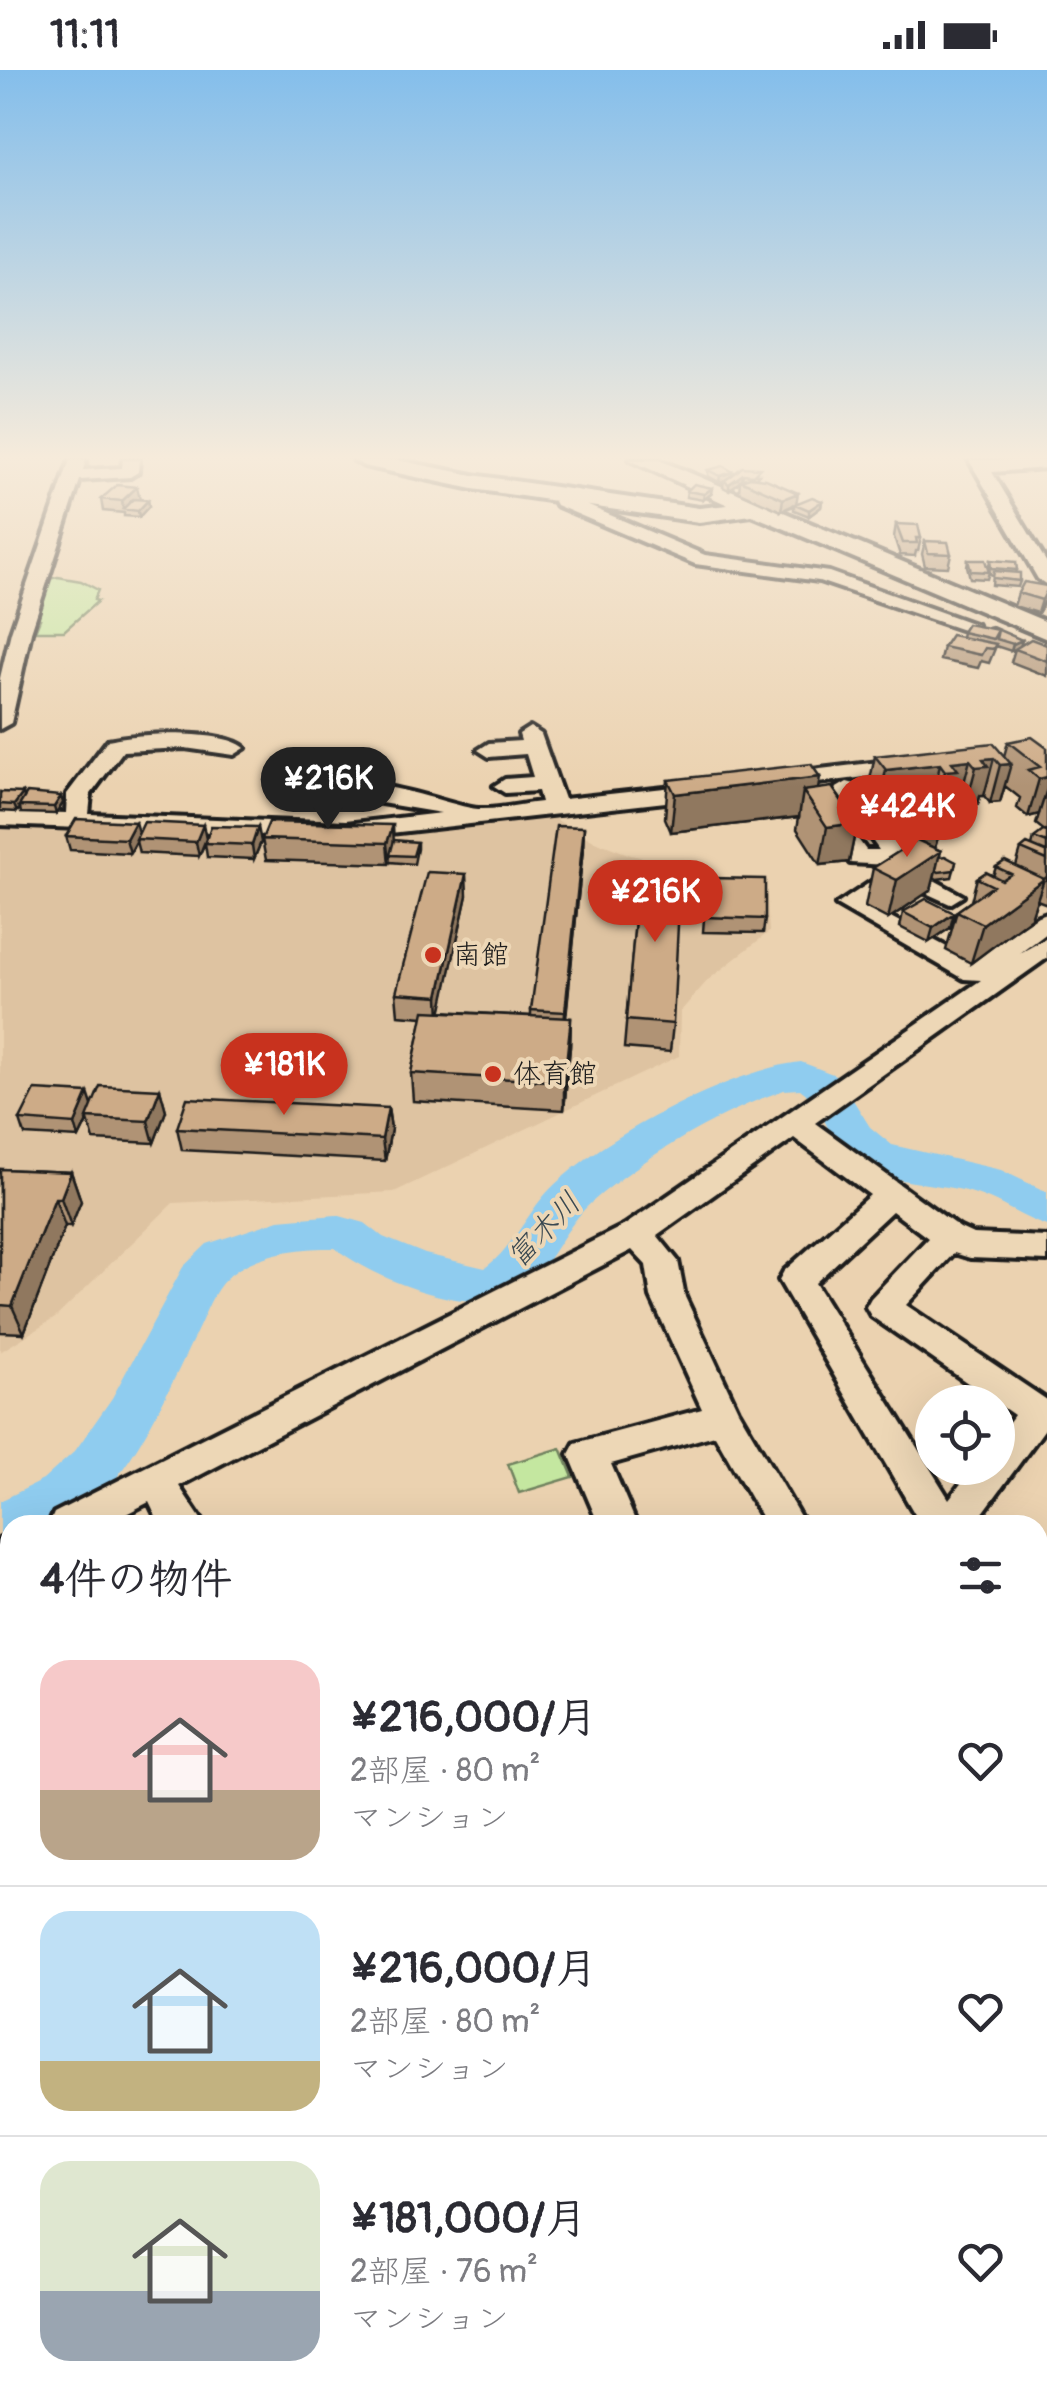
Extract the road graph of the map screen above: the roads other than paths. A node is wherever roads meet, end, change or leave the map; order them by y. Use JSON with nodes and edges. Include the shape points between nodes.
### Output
{"nodes":[{"id":1,"x":40,"y":569,"type":"edge"},
{"id":2,"x":770,"y":569,"type":"edge"},
{"id":3,"x":893,"y":569,"type":"edge"},
{"id":4,"x":914,"y":579,"type":"junction"},
{"id":5,"x":877,"y":593,"type":"junction"},
{"id":6,"x":967,"y":625,"type":"edge"},
{"id":7,"x":1047,"y":631,"type":"edge"},
{"id":8,"x":1047,"y":643,"type":"edge"},
{"id":9,"x":8,"y":657,"type":"edge"},
{"id":10,"x":0,"y":722,"type":"edge"},
{"id":11,"x":234,"y":748,"type":"dead end"},
{"id":12,"x":489,"y":750,"type":"dead end"},
{"id":13,"x":547,"y":783,"type":"junction"},
{"id":14,"x":505,"y":786,"type":"dead end"},
{"id":15,"x":847,"y":790,"type":"junction"},
{"id":16,"x":353,"y":792,"type":"dead end"},
{"id":17,"x":743,"y":794,"type":"junction"},
{"id":18,"x":814,"y":794,"type":"junction"},
{"id":19,"x":555,"y":808,"type":"junction"},
{"id":20,"x":640,"y":816,"type":"dead end"},
{"id":21,"x":477,"y":817,"type":"junction"},
{"id":22,"x":0,"y":818,"type":"edge"},
{"id":23,"x":77,"y":821,"type":"junction"},
{"id":24,"x":899,"y":865,"type":"junction"},
{"id":25,"x":950,"y":896,"type":"dead end"},
{"id":26,"x":1046,"y":941,"type":"edge"},
{"id":27,"x":984,"y":979,"type":"junction"},
{"id":28,"x":795,"y":1123,"type":"junction"},
{"id":29,"x":890,"y":1195,"type":"junction"},
{"id":30,"x":636,"y":1233,"type":"junction"},
{"id":31,"x":949,"y":1237,"type":"junction"},
{"id":32,"x":1047,"y":1249,"type":"edge"},
{"id":33,"x":997,"y":1385,"type":"edge"},
{"id":34,"x":1015,"y":1397,"type":"edge"},
{"id":35,"x":724,"y":1418,"type":"junction"},
{"id":36,"x":1015,"y":1441,"type":"edge"},
{"id":37,"x":157,"y":1481,"type":"junction"},
{"id":38,"x":915,"y":1481,"type":"edge"},
{"id":39,"x":918,"y":1485,"type":"edge"},
{"id":40,"x":982,"y":1485,"type":"edge"},
{"id":41,"x":88,"y":1515,"type":"edge"},
{"id":42,"x":174,"y":1515,"type":"edge"},
{"id":43,"x":614,"y":1515,"type":"edge"},
{"id":44,"x":780,"y":1515,"type":"edge"},
{"id":45,"x":940,"y":1515,"type":"edge"},
{"id":46,"x":959,"y":1515,"type":"edge"}],
"edges":[{"from":1,"to":9,"type":"street"},
{"from":2,"to":5,"type":"street"},
{"from":3,"to":4,"type":"main road"},
{"from":4,"to":5,"type":"street"},
{"from":4,"to":7,"type":"main road"},
{"from":4,"to":8,"type":"main road"},
{"from":5,"to":6,"type":"street"},
{"from":9,"to":10,"type":"street"},
{"from":11,"to":23,"type":"street","via":[[184,740],[116,745],[79,794]]},
{"from":12,"to":13,"type":"street","via":[[532,740]]},
{"from":13,"to":14,"type":"street"},
{"from":13,"to":19,"type":"street"},
{"from":15,"to":17,"type":"street","via":[[932,771]]},
{"from":15,"to":18,"type":"street"},
{"from":15,"to":24,"type":"street"},
{"from":16,"to":21,"type":"street","via":[[426,800]]},
{"from":17,"to":18,"type":"street"},
{"from":17,"to":19,"type":"street"},
{"from":17,"to":20,"type":"street"},
{"from":18,"to":24,"type":"street","via":[[858,858]]},
{"from":19,"to":21,"type":"street"},
{"from":21,"to":23,"type":"street","via":[[346,831]]},
{"from":22,"to":23,"type":"street"},
{"from":24,"to":25,"type":"street"},
{"from":24,"to":27,"type":"street","via":[[849,906]]},
{"from":26,"to":27,"type":"street"},
{"from":27,"to":28,"type":"street"},
{"from":28,"to":29,"type":"street"},
{"from":28,"to":30,"type":"street"},
{"from":29,"to":31,"type":"street"},
{"from":29,"to":38,"type":"street","via":[[796,1280]]},
{"from":30,"to":35,"type":"street","via":[[662,1261],[668,1296]]},
{"from":30,"to":37,"type":"street"},
{"from":31,"to":32,"type":"street","via":[[970,1246]]},
{"from":31,"to":33,"type":"street","via":[[883,1307]]},
{"from":34,"to":36,"type":"street","via":[[1037,1412]]},
{"from":35,"to":43,"type":"street","via":[[588,1454]]},
{"from":35,"to":44,"type":"street"},
{"from":37,"to":41,"type":"street"},
{"from":37,"to":42,"type":"street"},
{"from":39,"to":45,"type":"street"},
{"from":40,"to":46,"type":"street"}]}
